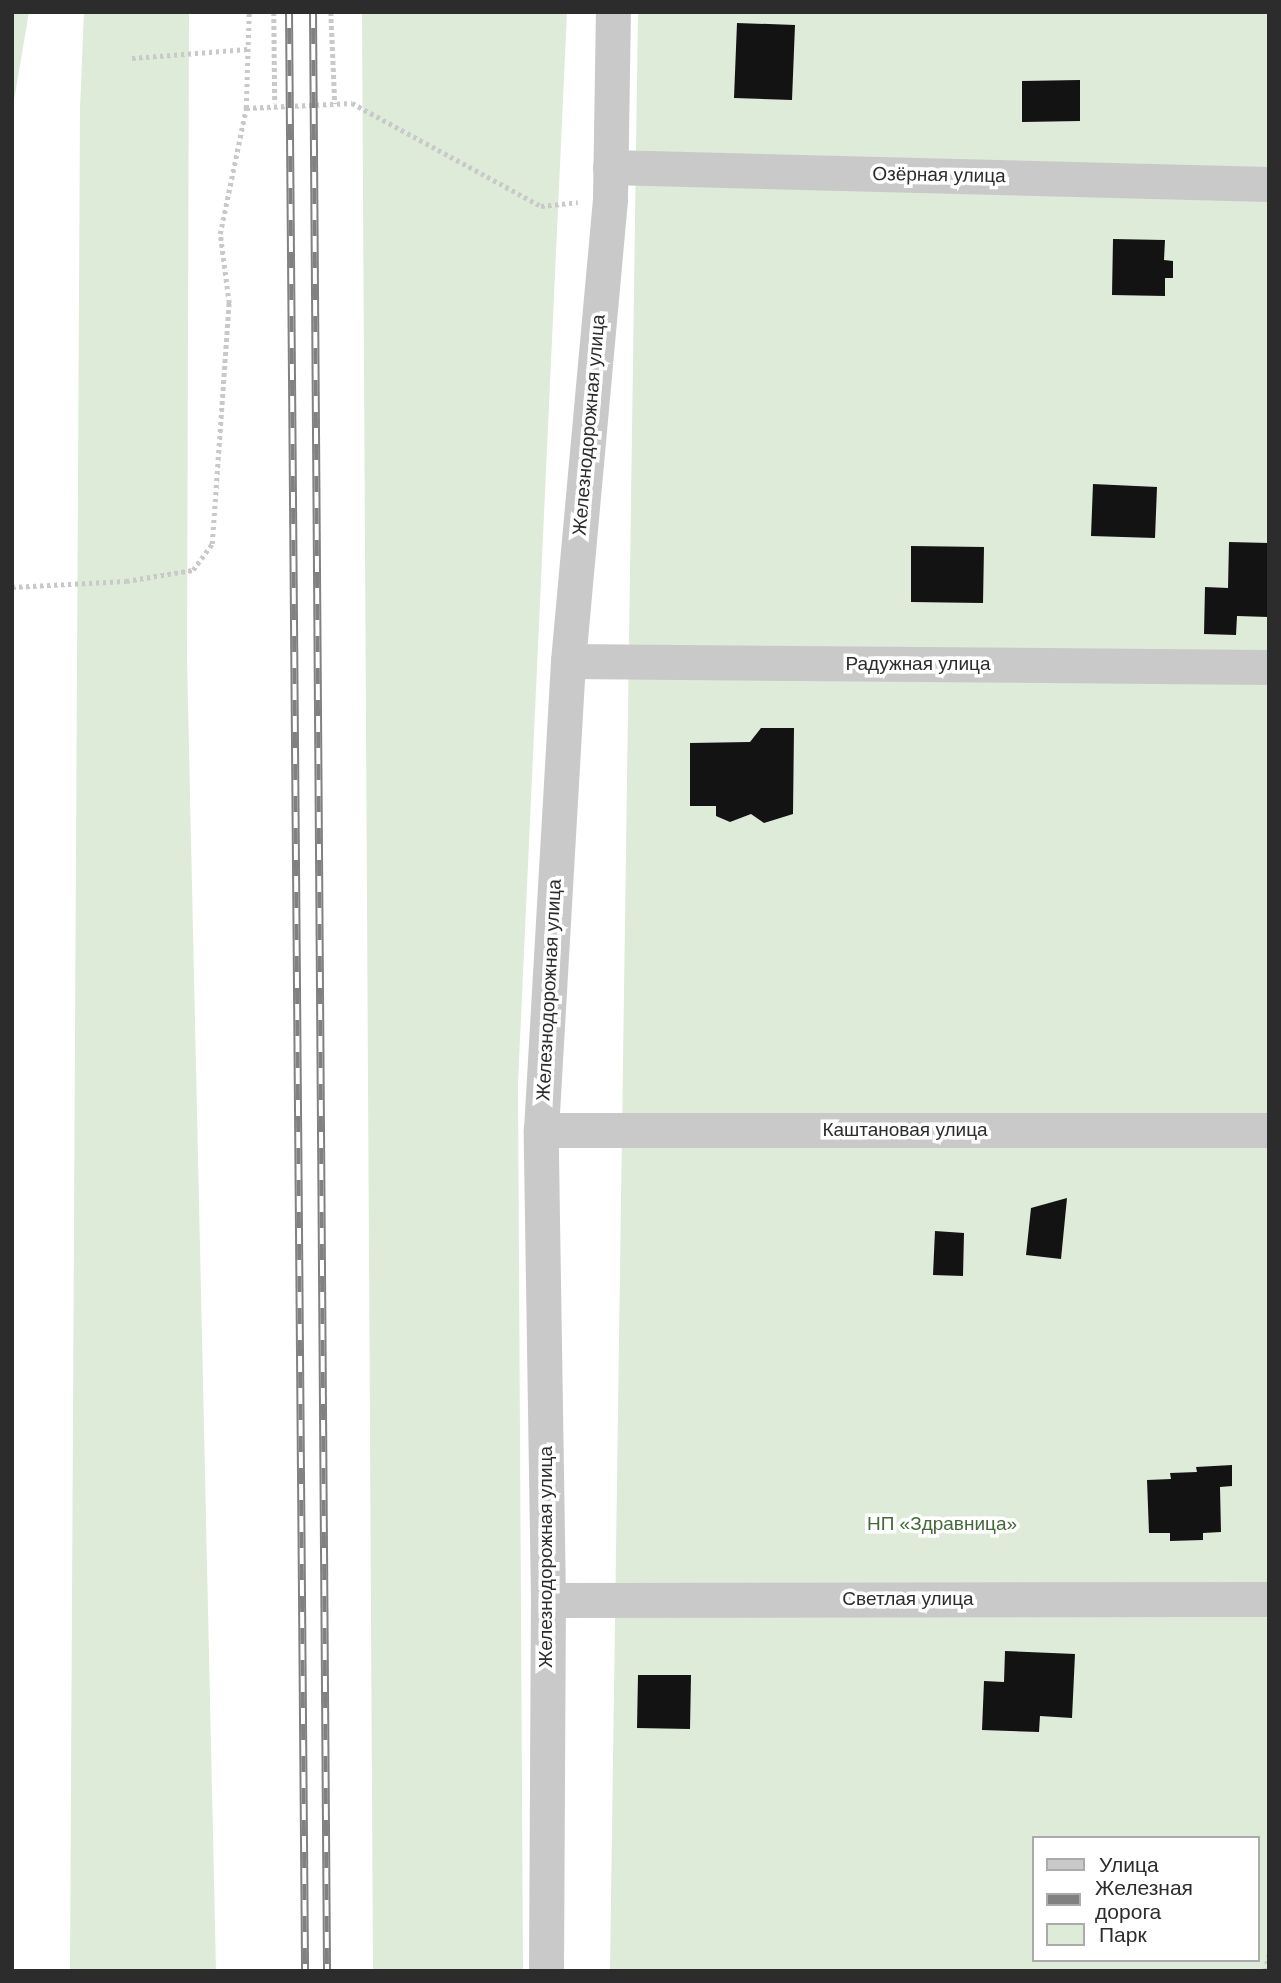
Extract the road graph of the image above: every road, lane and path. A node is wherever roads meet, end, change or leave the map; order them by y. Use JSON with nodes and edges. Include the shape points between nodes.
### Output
{"nodes":[{"id":1,"x":249,"y":12,"type":"edge"},
{"id":2,"x":274,"y":12,"type":"edge"},
{"id":3,"x":331,"y":12,"type":"edge"},
{"id":4,"x":613,"y":12,"type":"edge"},
{"id":5,"x":248,"y":49,"type":"junction"},
{"id":6,"x":132,"y":58,"type":"dead end"},
{"id":7,"x":275,"y":103,"type":"junction"},
{"id":8,"x":335,"y":104,"type":"junction"},
{"id":9,"x":246,"y":108,"type":"junction"},
{"id":10,"x":610,"y":182,"type":"junction"},
{"id":11,"x":1269,"y":184,"type":"edge"},
{"id":12,"x":12,"y":587,"type":"edge"},
{"id":13,"x":568,"y":661,"type":"junction"},
{"id":14,"x":1269,"y":667,"type":"edge"},
{"id":15,"x":541,"y":1130,"type":"junction"},
{"id":16,"x":1269,"y":1130,"type":"edge"},
{"id":17,"x":1269,"y":1599,"type":"edge"},
{"id":18,"x":548,"y":1600,"type":"junction"},
{"id":19,"x":1269,"y":1954,"type":"edge"},
{"id":20,"x":546,"y":1971,"type":"edge"},
{"id":21,"x":1265,"y":1971,"type":"edge"}],
"edges":[{"from":1,"to":5,"type":"path"},
{"from":2,"to":7,"type":"path"},
{"from":3,"to":8,"type":"path"},
{"from":4,"to":10,"type":"street","name":"Железнодорожная улица"},
{"from":5,"to":6,"type":"path"},
{"from":5,"to":9,"type":"path"},
{"from":7,"to":8,"type":"path"},
{"from":7,"to":9,"type":"path"},
{"from":8,"to":10,"type":"path","via":[[352,103],[541,206]]},
{"from":9,"to":12,"type":"path","via":[[220,234],[229,303],[212,544],[193,570],[126,581]]},
{"from":10,"to":11,"type":"street","name":"Озёрная улица"},
{"from":10,"to":13,"type":"street","name":"Железнодорожная улица"},
{"from":13,"to":14,"type":"street","name":"Радужная улица"},
{"from":13,"to":15,"type":"street","name":"Железнодорожная улица"},
{"from":15,"to":16,"type":"street","name":"Каштановая улица"},
{"from":15,"to":18,"type":"street","name":"Железнодорожная улица"},
{"from":17,"to":18,"type":"street","name":"Светлая улица"},
{"from":18,"to":20,"type":"street","name":"Железнодорожная улица"},
{"from":19,"to":21,"type":"path"}]}
